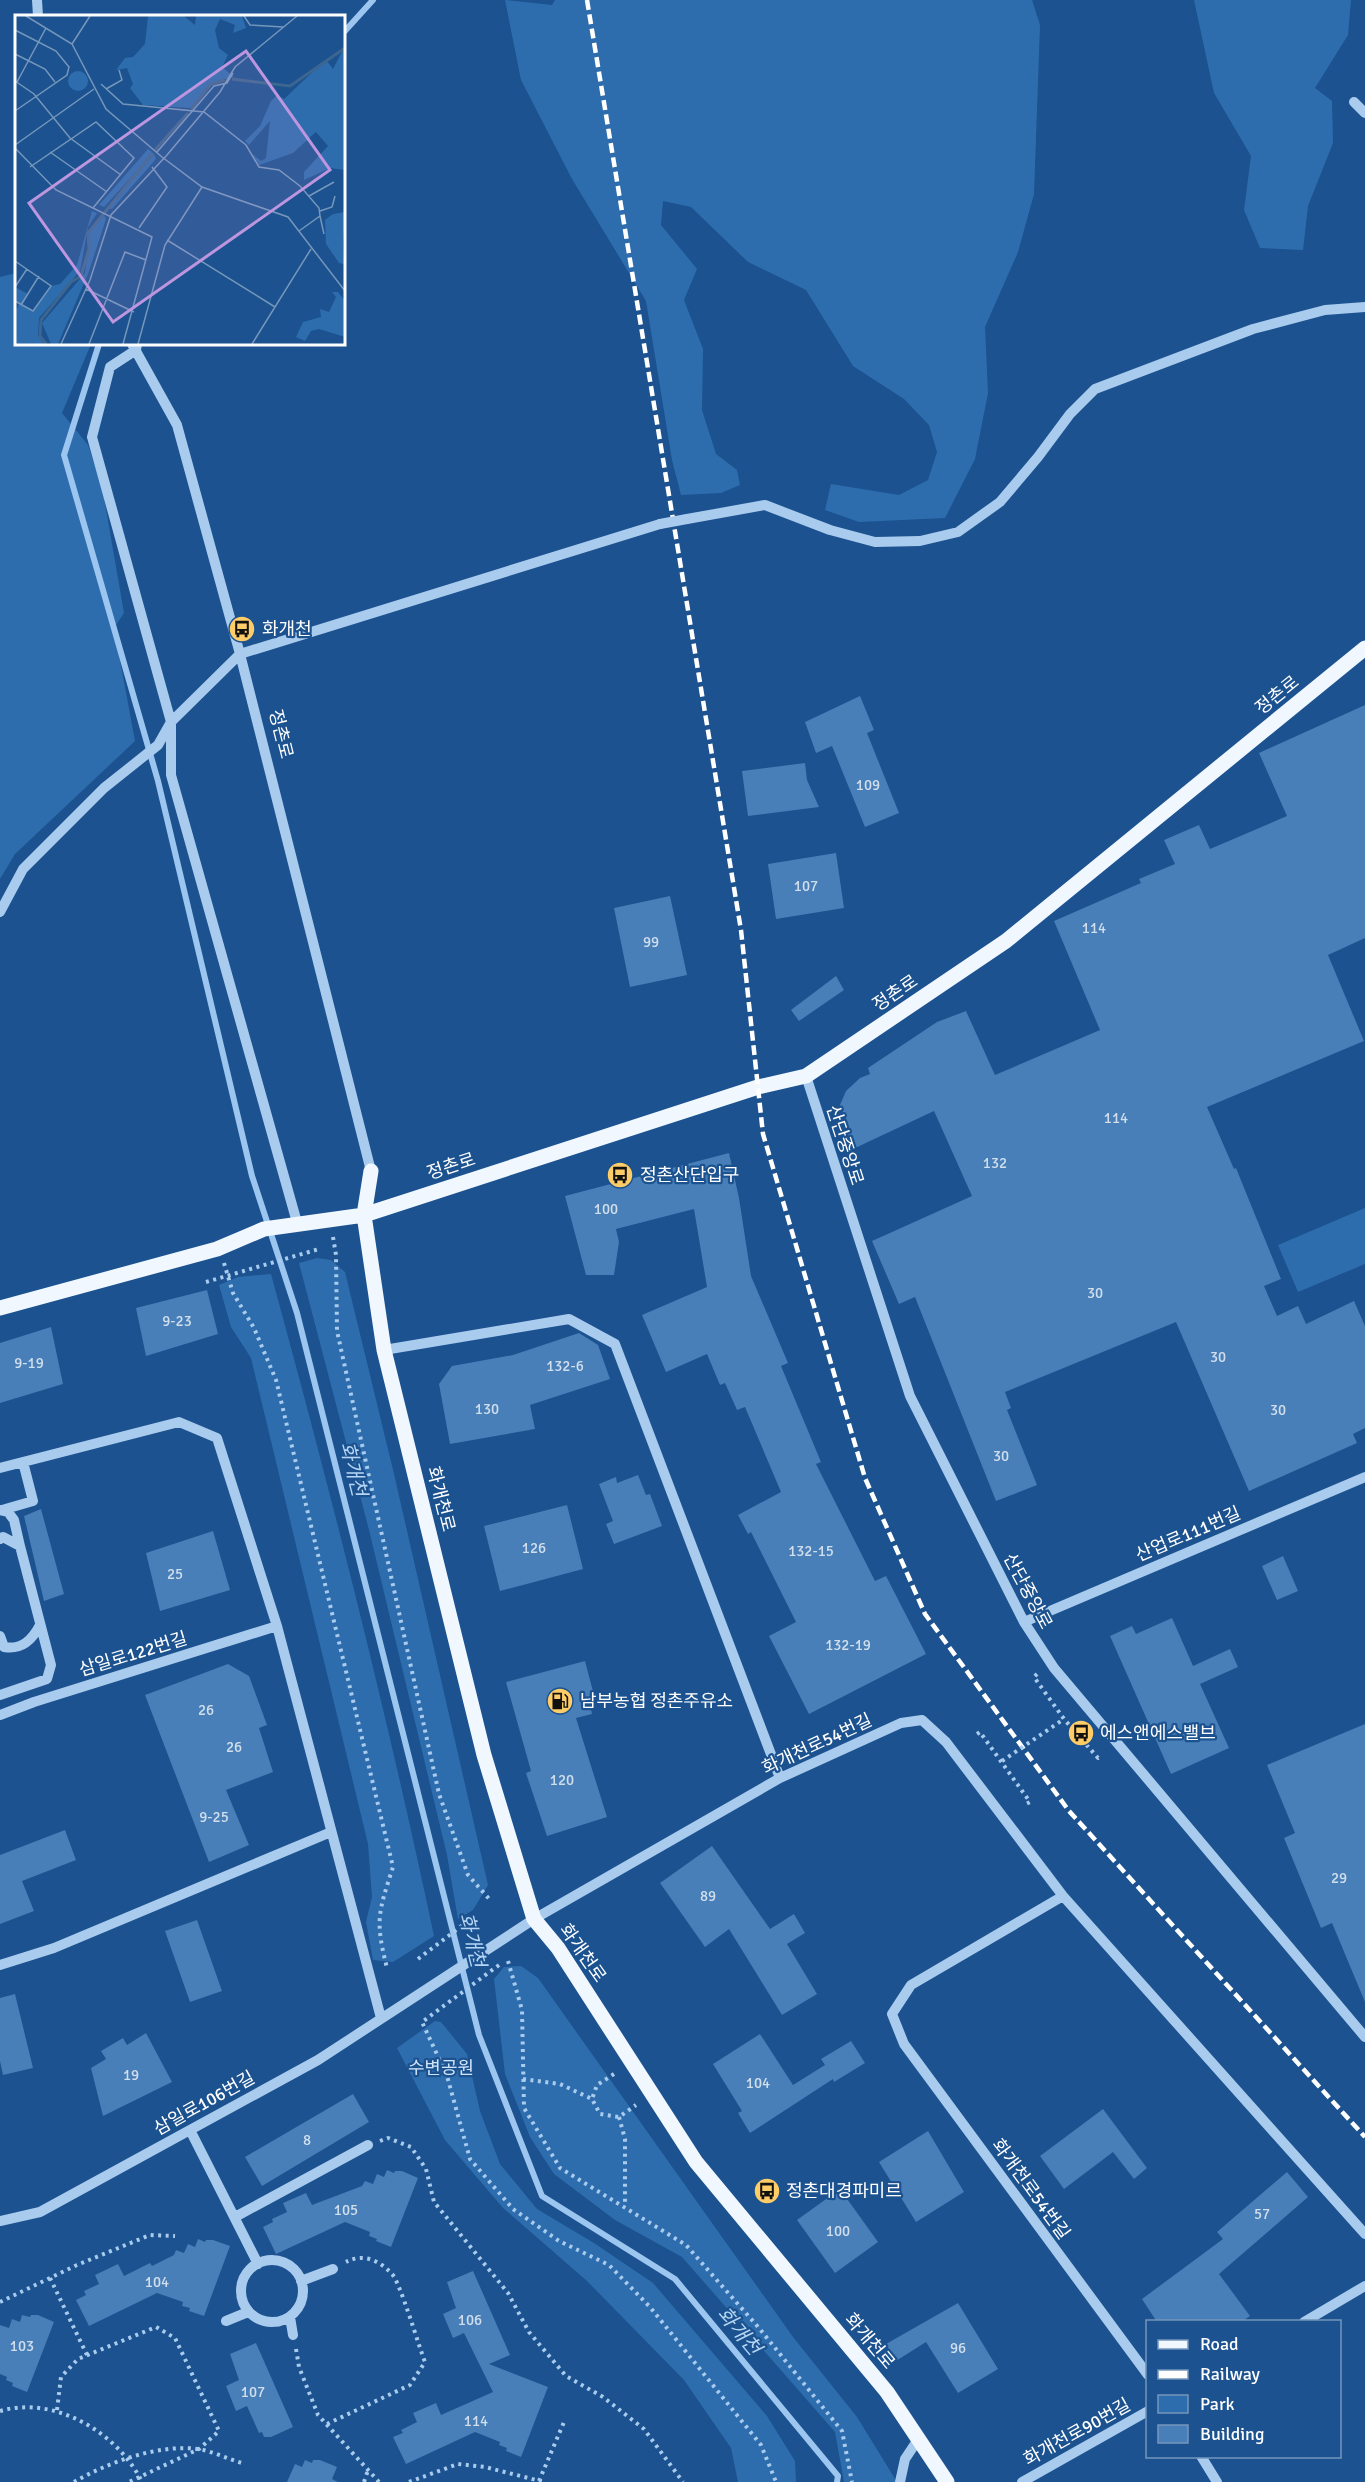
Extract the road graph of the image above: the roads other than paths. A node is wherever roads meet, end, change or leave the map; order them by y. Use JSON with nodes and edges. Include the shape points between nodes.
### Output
{"nodes":[{"id":1,"x":37,"y":0,"type":"edge"},
{"id":2,"x":38,"y":15,"type":"edge"},
{"id":3,"x":1354,"y":102,"type":"dead end"},
{"id":4,"x":1365,"y":113,"type":"edge"},
{"id":5,"x":1365,"y":307,"type":"edge"},
{"id":6,"x":135,"y":346,"type":"edge"},
{"id":7,"x":1365,"y":648,"type":"edge"},
{"id":8,"x":240,"y":654,"type":"junction"},
{"id":9,"x":171,"y":722,"type":"junction"},
{"id":10,"x":0,"y":912,"type":"edge"},
{"id":11,"x":806,"y":1076,"type":"junction"},
{"id":12,"x":371,"y":1171,"type":"joint"},
{"id":13,"x":364,"y":1215,"type":"junction"},
{"id":14,"x":291,"y":1225,"type":"junction"},
{"id":15,"x":0,"y":1308,"type":"edge"},
{"id":16,"x":384,"y":1350,"type":"junction"},
{"id":17,"x":23,"y":1462,"type":"junction"},
{"id":18,"x":0,"y":1468,"type":"edge"},
{"id":19,"x":1365,"y":1477,"type":"edge"},
{"id":20,"x":1,"y":1510,"type":"edge"},
{"id":21,"x":0,"y":1539,"type":"edge"},
{"id":22,"x":20,"y":1546,"type":"junction"},
{"id":23,"x":1024,"y":1622,"type":"junction"},
{"id":24,"x":40,"y":1625,"type":"junction"},
{"id":25,"x":277,"y":1626,"type":"junction"},
{"id":26,"x":0,"y":1636,"type":"edge"},
{"id":27,"x":25,"y":1644,"type":"junction"},
{"id":28,"x":2,"y":1648,"type":"edge"},
{"id":29,"x":48,"y":1654,"type":"junction"},
{"id":30,"x":0,"y":1695,"type":"edge"},
{"id":31,"x":0,"y":1715,"type":"edge"},
{"id":32,"x":780,"y":1778,"type":"junction"},
{"id":33,"x":331,"y":1832,"type":"junction"},
{"id":34,"x":1063,"y":1896,"type":"junction"},
{"id":35,"x":534,"y":1919,"type":"junction"},
{"id":36,"x":0,"y":1965,"type":"edge"},
{"id":37,"x":381,"y":2018,"type":"junction"},
{"id":38,"x":1365,"y":2037,"type":"edge"},
{"id":39,"x":190,"y":2130,"type":"junction"},
{"id":40,"x":368,"y":2145,"type":"road end"},
{"id":41,"x":235,"y":2217,"type":"junction"},
{"id":42,"x":0,"y":2221,"type":"edge"},
{"id":43,"x":1365,"y":2234,"type":"edge"},
{"id":44,"x":258,"y":2264,"type":"junction"},
{"id":45,"x":333,"y":2269,"type":"road end"},
{"id":46,"x":301,"y":2281,"type":"junction"},
{"id":47,"x":1365,"y":2286,"type":"edge"},
{"id":48,"x":248,"y":2312,"type":"junction"},
{"id":49,"x":290,"y":2317,"type":"junction"},
{"id":50,"x":1307,"y":2320,"type":"edge"},
{"id":51,"x":226,"y":2321,"type":"dead end"},
{"id":52,"x":293,"y":2335,"type":"road end"},
{"id":53,"x":1146,"y":2372,"type":"edge"},
{"id":54,"x":1146,"y":2412,"type":"edge"},
{"id":55,"x":919,"y":2438,"type":"junction"},
{"id":56,"x":1202,"y":2458,"type":"edge"},
{"id":57,"x":900,"y":2482,"type":"edge"},
{"id":58,"x":947,"y":2482,"type":"edge"},
{"id":59,"x":1022,"y":2482,"type":"edge"},
{"id":60,"x":1217,"y":2482,"type":"edge"}],
"edges":[{"from":1,"to":2,"type":"street"},
{"from":3,"to":4,"type":"street"},
{"from":5,"to":8,"type":"street","bridge":true,"via":[[1325,310],[1253,329],[1095,389],[1070,414],[1000,502],[958,532],[920,541],[875,542],[765,505],[660,524]]},
{"from":6,"to":8,"type":"street","name":"정촌로","via":[[177,425]]},
{"from":6,"to":9,"type":"street","via":[[110,367],[92,437]]},
{"from":7,"to":11,"type":"main road","name":"정촌로","via":[[1006,940]]},
{"from":8,"to":9,"type":"street"},
{"from":8,"to":12,"type":"street","name":"정촌로"},
{"from":9,"to":10,"type":"street","via":[[158,745],[104,788],[23,869]]},
{"from":9,"to":14,"type":"street","via":[[171,775]]},
{"from":11,"to":13,"type":"main road","name":"정촌로"},
{"from":11,"to":23,"type":"street","name":"산단중앙로","via":[[910,1396]]},
{"from":12,"to":13,"type":"main road","name":"정촌로"},
{"from":13,"to":14,"type":"main road","name":"정촌로"},
{"from":13,"to":16,"type":"main road","name":"화개천로"},
{"from":14,"to":15,"type":"main road","name":"정촌로","via":[[264,1229],[217,1249]]},
{"from":16,"to":32,"type":"street","via":[[569,1319],[615,1344]]},
{"from":16,"to":35,"type":"main road","name":"화개천로","via":[[484,1755]]},
{"from":17,"to":18,"type":"street"},
{"from":17,"to":20,"type":"street","via":[[33,1501]]},
{"from":17,"to":25,"type":"street","via":[[179,1422],[217,1438]]},
{"from":19,"to":23,"type":"street","name":"산업로111번길"},
{"from":20,"to":22,"type":"street","via":[[14,1520]]},
{"from":21,"to":22,"type":"street"},
{"from":22,"to":24,"type":"street"},
{"from":23,"to":38,"type":"street","name":"산단중앙로","via":[[1054,1668]]},
{"from":24,"to":27,"type":"street","via":[[32,1640]]},
{"from":24,"to":29,"type":"street"},
{"from":25,"to":31,"type":"street","name":"삼일로122번길"},
{"from":25,"to":33,"type":"street"},
{"from":26,"to":28,"type":"street"},
{"from":27,"to":28,"type":"street","via":[[14,1649]]},
{"from":27,"to":29,"type":"street"},
{"from":29,"to":30,"type":"street","via":[[51,1665],[47,1678]]},
{"from":32,"to":34,"type":"street","name":"화개천로54번길","via":[[901,1723],[922,1720],[946,1742]]},
{"from":32,"to":35,"type":"street","name":"화개천로54번길"},
{"from":33,"to":36,"type":"street","via":[[54,1948]]},
{"from":33,"to":37,"type":"street"},
{"from":34,"to":43,"type":"street","name":"화개천로54번길"},
{"from":34,"to":53,"type":"street","name":"화개천로54번길","via":[[911,1985],[892,2014],[904,2044]]},
{"from":35,"to":37,"type":"street","name":"삼일로106번길"},
{"from":35,"to":55,"type":"main road","name":"화개천로","via":[[558,1948],[696,2162],[886,2391]]},
{"from":37,"to":39,"type":"street","name":"삼일로106번길","via":[[318,2060]]},
{"from":39,"to":41,"type":"street"},
{"from":39,"to":42,"type":"street","name":"삼일로106번길","via":[[39,2212]]},
{"from":40,"to":41,"type":"street"},
{"from":41,"to":44,"type":"street"},
{"from":44,"to":46,"type":"street","via":[[268,2261],[288,2265]]},
{"from":44,"to":48,"type":"street","via":[[250,2269],[241,2285]]},
{"from":45,"to":46,"type":"street"},
{"from":46,"to":49,"type":"street","via":[[301,2302]]},
{"from":47,"to":50,"type":"street"},
{"from":48,"to":49,"type":"street","via":[[272,2322]]},
{"from":48,"to":51,"type":"street"},
{"from":49,"to":52,"type":"street"},
{"from":54,"to":59,"type":"street","name":"화개천로90번길"},
{"from":55,"to":57,"type":"street","via":[[905,2459]]},
{"from":55,"to":58,"type":"main road","name":"화개천로"},
{"from":56,"to":60,"type":"street"}]}
